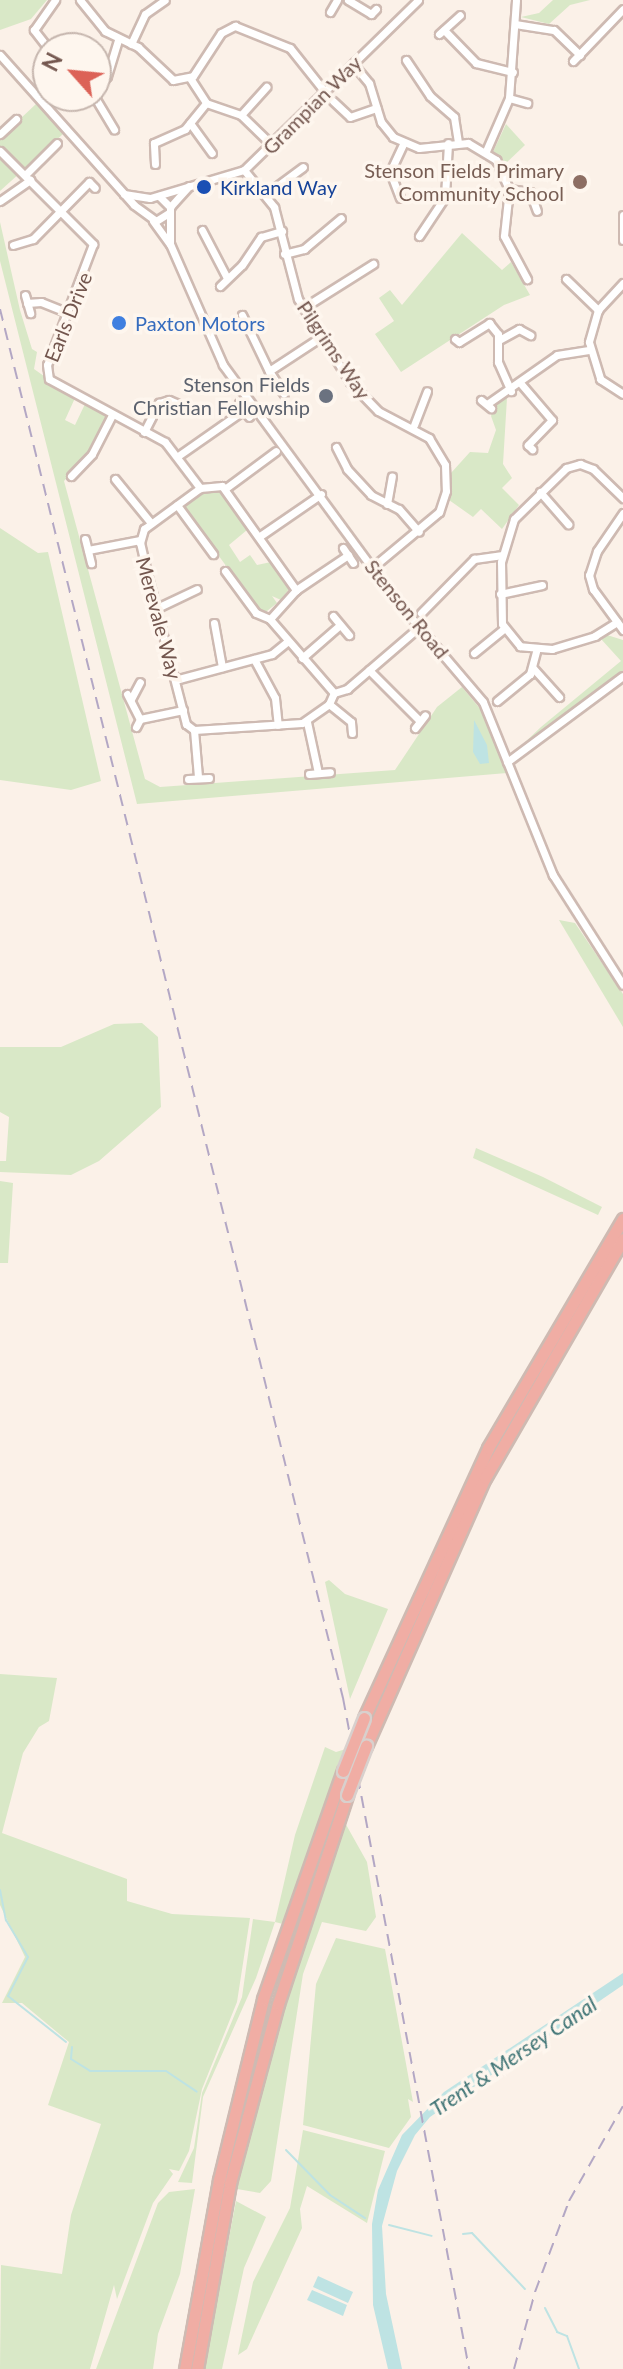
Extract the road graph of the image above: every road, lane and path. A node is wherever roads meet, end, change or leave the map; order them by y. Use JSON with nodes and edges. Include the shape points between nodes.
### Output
{"nodes":[{"id":1,"x":55,"y":0,"type":"edge"},
{"id":2,"x":80,"y":0,"type":"edge"},
{"id":3,"x":165,"y":0,"type":"edge"},
{"id":4,"x":337,"y":0,"type":"edge"},
{"id":5,"x":348,"y":0,"type":"edge"},
{"id":6,"x":418,"y":0,"type":"edge"},
{"id":7,"x":516,"y":0,"type":"edge"},
{"id":8,"x":376,"y":9,"type":"dead end"},
{"id":9,"x":623,"y":9,"type":"edge"},
{"id":10,"x":330,"y":12,"type":"dead end"},
{"id":11,"x":460,"y":15,"type":"dead end"},
{"id":12,"x":515,"y":24,"type":"junction"},
{"id":13,"x":36,"y":32,"type":"edge"},
{"id":14,"x":118,"y":39,"type":"junction"},
{"id":15,"x":131,"y":44,"type":"junction"},
{"id":16,"x":0,"y":55,"type":"edge"},
{"id":17,"x":112,"y":59,"type":"edge"},
{"id":18,"x":406,"y":60,"type":"dead end"},
{"id":19,"x":353,"y":64,"type":"junction"},
{"id":20,"x":513,"y":72,"type":"junction"},
{"id":21,"x":190,"y":78,"type":"junction"},
{"id":22,"x":266,"y":87,"type":"dead end"},
{"id":23,"x":325,"y":92,"type":"junction"},
{"id":24,"x":509,"y":98,"type":"junction"},
{"id":25,"x":333,"y":101,"type":"dead end"},
{"id":26,"x":206,"y":103,"type":"junction"},
{"id":27,"x":527,"y":103,"type":"dead end"},
{"id":28,"x":376,"y":108,"type":"junction"},
{"id":29,"x":109,"y":112,"type":"edge"},
{"id":30,"x":241,"y":115,"type":"junction"},
{"id":31,"x":350,"y":117,"type":"junction"},
{"id":32,"x":16,"y":119,"type":"dead end"},
{"id":33,"x":190,"y":123,"type":"junction"},
{"id":34,"x":344,"y":125,"type":"dead end"},
{"id":35,"x":114,"y":129,"type":"dead end"},
{"id":36,"x":0,"y":134,"type":"edge"},
{"id":37,"x":458,"y":142,"type":"junction"},
{"id":38,"x":57,"y":143,"type":"dead end"},
{"id":39,"x":448,"y":143,"type":"junction"},
{"id":40,"x":403,"y":144,"type":"junction"},
{"id":41,"x":272,"y":145,"type":"junction"},
{"id":42,"x":0,"y":151,"type":"edge"},
{"id":43,"x":486,"y":151,"type":"junction"},
{"id":44,"x":212,"y":153,"type":"dead end"},
{"id":45,"x":155,"y":164,"type":"dead end"},
{"id":46,"x":303,"y":167,"type":"dead end"},
{"id":47,"x":244,"y":170,"type":"junction"},
{"id":48,"x":28,"y":178,"type":"junction"},
{"id":49,"x":190,"y":184,"type":"junction"},
{"id":50,"x":95,"y":188,"type":"dead end"},
{"id":51,"x":509,"y":189,"type":"junction"},
{"id":52,"x":124,"y":194,"type":"junction"},
{"id":53,"x":265,"y":195,"type":"junction"},
{"id":54,"x":153,"y":197,"type":"junction"},
{"id":55,"x":400,"y":198,"type":"dead end"},
{"id":56,"x":0,"y":201,"type":"edge"},
{"id":57,"x":60,"y":210,"type":"junction"},
{"id":58,"x":169,"y":210,"type":"junction"},
{"id":59,"x":537,"y":211,"type":"dead end"},
{"id":60,"x":145,"y":213,"type":"junction"},
{"id":61,"x":623,"y":215,"type":"edge"},
{"id":62,"x":341,"y":218,"type":"dead end"},
{"id":63,"x":153,"y":221,"type":"junction"},
{"id":64,"x":202,"y":230,"type":"dead end"},
{"id":65,"x":282,"y":231,"type":"junction"},
{"id":66,"x":419,"y":236,"type":"dead end"},
{"id":67,"x":623,"y":240,"type":"edge"},
{"id":68,"x":170,"y":244,"type":"junction"},
{"id":69,"x":13,"y":245,"type":"dead end"},
{"id":70,"x":284,"y":254,"type":"junction"},
{"id":71,"x":373,"y":263,"type":"dead end"},
{"id":72,"x":227,"y":278,"type":"junction"},
{"id":73,"x":527,"y":279,"type":"dead end"},
{"id":74,"x":566,"y":279,"type":"dead end"},
{"id":75,"x":623,"y":283,"type":"edge"},
{"id":76,"x":220,"y":286,"type":"dead end"},
{"id":77,"x":303,"y":308,"type":"junction"},
{"id":78,"x":598,"y":310,"type":"junction"},
{"id":79,"x":30,"y":313,"type":"dead end"},
{"id":80,"x":68,"y":313,"type":"junction"},
{"id":81,"x":242,"y":315,"type":"dead end"},
{"id":82,"x":530,"y":335,"type":"dead end"},
{"id":83,"x":321,"y":337,"type":"junction"},
{"id":84,"x":499,"y":340,"type":"junction"},
{"id":85,"x":459,"y":342,"type":"dead end"},
{"id":86,"x":589,"y":350,"type":"junction"},
{"id":87,"x":269,"y":371,"type":"junction"},
{"id":88,"x":522,"y":385,"type":"junction"},
{"id":89,"x":427,"y":391,"type":"dead end"},
{"id":90,"x":511,"y":391,"type":"junction"},
{"id":91,"x":284,"y":394,"type":"dead end"},
{"id":92,"x":623,"y":394,"type":"edge"},
{"id":93,"x":486,"y":404,"type":"dead end"},
{"id":94,"x":183,"y":406,"type":"dead end"},
{"id":95,"x":244,"y":410,"type":"dead end"},
{"id":96,"x":112,"y":415,"type":"junction"},
{"id":97,"x":414,"y":425,"type":"junction"},
{"id":98,"x":144,"y":432,"type":"junction"},
{"id":99,"x":336,"y":447,"type":"dead end"},
{"id":100,"x":532,"y":449,"type":"dead end"},
{"id":101,"x":276,"y":451,"type":"dead end"},
{"id":102,"x":178,"y":456,"type":"junction"},
{"id":103,"x":264,"y":459,"type":"junction"},
{"id":104,"x":270,"y":467,"type":"dead end"},
{"id":105,"x":73,"y":470,"type":"dead end"},
{"id":106,"x":392,"y":476,"type":"dead end"},
{"id":107,"x":120,"y":482,"type":"dead end"},
{"id":108,"x":200,"y":488,"type":"junction"},
{"id":109,"x":226,"y":488,"type":"junction"},
{"id":110,"x":540,"y":492,"type":"junction"},
{"id":111,"x":321,"y":494,"type":"junction"},
{"id":112,"x":623,"y":498,"type":"edge"},
{"id":113,"x":387,"y":504,"type":"junction"},
{"id":114,"x":177,"y":505,"type":"junction"},
{"id":115,"x":623,"y":513,"type":"edge"},
{"id":116,"x":151,"y":523,"type":"junction"},
{"id":117,"x":568,"y":524,"type":"dead end"},
{"id":118,"x":614,"y":525,"type":"junction"},
{"id":119,"x":419,"y":532,"type":"junction"},
{"id":120,"x":623,"y":532,"type":"edge"},
{"id":121,"x":260,"y":536,"type":"junction"},
{"id":122,"x":85,"y":539,"type":"dead end"},
{"id":123,"x":140,"y":540,"type":"junction"},
{"id":124,"x":88,"y":550,"type":"junction"},
{"id":125,"x":213,"y":554,"type":"dead end"},
{"id":126,"x":501,"y":555,"type":"junction"},
{"id":127,"x":91,"y":563,"type":"dead end"},
{"id":128,"x":353,"y":563,"type":"dead end"},
{"id":129,"x":373,"y":567,"type":"junction"},
{"id":130,"x":225,"y":571,"type":"dead end"},
{"id":131,"x":542,"y":585,"type":"dead end"},
{"id":132,"x":197,"y":589,"type":"dead end"},
{"id":133,"x":296,"y":590,"type":"junction"},
{"id":134,"x":500,"y":594,"type":"junction"},
{"id":135,"x":157,"y":608,"type":"junction"},
{"id":136,"x":421,"y":613,"type":"dead end"},
{"id":137,"x":333,"y":616,"type":"dead end"},
{"id":138,"x":270,"y":619,"type":"junction"},
{"id":139,"x":617,"y":622,"type":"junction"},
{"id":140,"x":214,"y":623,"type":"dead end"},
{"id":141,"x":340,"y":625,"type":"junction"},
{"id":142,"x":419,"y":627,"type":"junction"},
{"id":143,"x":504,"y":629,"type":"junction"},
{"id":144,"x":623,"y":630,"type":"edge"},
{"id":145,"x":349,"y":635,"type":"dead end"},
{"id":146,"x":287,"y":642,"type":"junction"},
{"id":147,"x":482,"y":645,"type":"junction"},
{"id":148,"x":536,"y":651,"type":"junction"},
{"id":149,"x":488,"y":652,"type":"dead end"},
{"id":150,"x":474,"y":653,"type":"dead end"},
{"id":151,"x":302,"y":658,"type":"junction"},
{"id":152,"x":254,"y":659,"type":"junction"},
{"id":153,"x":222,"y":667,"type":"junction"},
{"id":154,"x":533,"y":668,"type":"junction"},
{"id":155,"x":369,"y":670,"type":"junction"},
{"id":156,"x":623,"y":676,"type":"edge"},
{"id":157,"x":175,"y":680,"type":"junction"},
{"id":158,"x":140,"y":682,"type":"dead end"},
{"id":159,"x":334,"y":693,"type":"junction"},
{"id":160,"x":559,"y":697,"type":"dead end"},
{"id":161,"x":497,"y":701,"type":"dead end"},
{"id":162,"x":329,"y":704,"type":"junction"},
{"id":163,"x":183,"y":710,"type":"junction"},
{"id":164,"x":140,"y":719,"type":"junction"},
{"id":165,"x":420,"y":721,"type":"dead end"},
{"id":166,"x":307,"y":722,"type":"junction"},
{"id":167,"x":278,"y":725,"type":"junction"},
{"id":168,"x":136,"y":727,"type":"dead end"},
{"id":169,"x":194,"y":730,"type":"junction"},
{"id":170,"x":352,"y":733,"type":"dead end"},
{"id":171,"x":507,"y":762,"type":"junction"},
{"id":172,"x":330,"y":772,"type":"dead end"},
{"id":173,"x":198,"y":777,"type":"junction"},
{"id":174,"x":209,"y":778,"type":"dead end"},
{"id":175,"x":188,"y":779,"type":"dead end"},
{"id":176,"x":623,"y":985,"type":"edge"},
{"id":177,"x":623,"y":1219,"type":"edge"},
{"id":178,"x":623,"y":1239,"type":"edge"},
{"id":179,"x":185,"y":2369,"type":"edge"},
{"id":180,"x":197,"y":2369,"type":"edge"}],
"edges":[{"from":1,"to":13,"type":"street","via":[[35,24]]},
{"from":2,"to":14,"type":"street"},
{"from":3,"to":15,"type":"street","via":[[145,14]]},
{"from":4,"to":10,"type":"street"},
{"from":5,"to":8,"type":"street","via":[[371,14]]},
{"from":6,"to":19,"type":"street","name":"Grampian Way"},
{"from":7,"to":12,"type":"street"},
{"from":9,"to":12,"type":"street","via":[[576,58],[554,30]]},
{"from":11,"to":20,"type":"street","via":[[442,32],[476,63]]},
{"from":12,"to":20,"type":"street"},
{"from":14,"to":15,"type":"street"},
{"from":14,"to":17,"type":"street"},
{"from":15,"to":21,"type":"street","via":[[168,78]]},
{"from":16,"to":52,"type":"street"},
{"from":18,"to":37,"type":"street","via":[[430,96],[454,117]]},
{"from":19,"to":23,"type":"street","name":"Grampian Way"},
{"from":19,"to":28,"type":"street","via":[[369,83]]},
{"from":20,"to":24,"type":"street"},
{"from":21,"to":23,"type":"street","via":[[221,33],[235,26],[290,48]]},
{"from":21,"to":26,"type":"street"},
{"from":22,"to":30,"type":"street"},
{"from":23,"to":41,"type":"street","name":"Grampian Way"},
{"from":24,"to":27,"type":"street"},
{"from":24,"to":43,"type":"street"},
{"from":25,"to":31,"type":"street"},
{"from":26,"to":30,"type":"street"},
{"from":26,"to":33,"type":"street"},
{"from":28,"to":31,"type":"street"},
{"from":28,"to":40,"type":"street","via":[[386,130]]},
{"from":29,"to":35,"type":"street"},
{"from":30,"to":41,"type":"street"},
{"from":31,"to":34,"type":"street"},
{"from":32,"to":36,"type":"street"},
{"from":33,"to":44,"type":"street"},
{"from":33,"to":45,"type":"street","via":[[157,141],[148,153]]},
{"from":37,"to":39,"type":"street"},
{"from":37,"to":43,"type":"street"},
{"from":38,"to":48,"type":"street"},
{"from":39,"to":40,"type":"street","via":[[426,148]]},
{"from":39,"to":66,"type":"street","via":[[447,190]]},
{"from":40,"to":55,"type":"street","via":[[386,172]]},
{"from":41,"to":47,"type":"street","name":"Grampian Way"},
{"from":42,"to":48,"type":"street","name":"Earls Drive"},
{"from":43,"to":51,"type":"street","via":[[500,166]]},
{"from":46,"to":53,"type":"street"},
{"from":47,"to":49,"type":"street","name":"Grampian Way"},
{"from":47,"to":53,"type":"street","name":"Pilgrims Way"},
{"from":48,"to":56,"type":"street"},
{"from":48,"to":57,"type":"street","name":"Earls Drive"},
{"from":49,"to":54,"type":"street","name":"Grampian Way"},
{"from":49,"to":58,"type":"street"},
{"from":50,"to":57,"type":"street","via":[[89,182]]},
{"from":51,"to":59,"type":"street","via":[[530,192]]},
{"from":51,"to":73,"type":"street","via":[[509,240]]},
{"from":52,"to":54,"type":"street"},
{"from":52,"to":60,"type":"street"},
{"from":53,"to":65,"type":"street","name":"Pilgrims Way"},
{"from":54,"to":58,"type":"street"},
{"from":54,"to":60,"type":"street"},
{"from":57,"to":69,"type":"street","via":[[33,239]]},
{"from":57,"to":80,"type":"street","name":"Earls Drive","via":[[93,247]]},
{"from":58,"to":63,"type":"street"},
{"from":58,"to":68,"type":"street","name":"Stenson Road"},
{"from":60,"to":63,"type":"street","name":"Stenson Road"},
{"from":61,"to":67,"type":"street"},
{"from":62,"to":70,"type":"street","via":[[322,227],[304,249]]},
{"from":63,"to":68,"type":"street","name":"Stenson Road"},
{"from":64,"to":72,"type":"street","via":[[211,237],[214,257]]},
{"from":65,"to":70,"type":"street","name":"Pilgrims Way"},
{"from":65,"to":72,"type":"street","via":[[261,237]]},
{"from":68,"to":111,"type":"street","name":"Stenson Road","via":[[215,352]]},
{"from":70,"to":77,"type":"street","name":"Pilgrims Way"},
{"from":71,"to":77,"type":"street"},
{"from":72,"to":76,"type":"street"},
{"from":74,"to":78,"type":"street","via":[[573,293]]},
{"from":75,"to":78,"type":"street"},
{"from":77,"to":83,"type":"street","name":"Pilgrims Way"},
{"from":78,"to":86,"type":"street"},
{"from":79,"to":80,"type":"street","via":[[26,299]]},
{"from":80,"to":96,"type":"street","name":"Earls Drive","via":[[47,365],[49,379]]},
{"from":81,"to":87,"type":"street","via":[[248,337]]},
{"from":82,"to":84,"type":"street","via":[[519,329]]},
{"from":83,"to":87,"type":"street"},
{"from":83,"to":97,"type":"street","name":"Pilgrims Way","via":[[370,405]]},
{"from":84,"to":85,"type":"street","via":[[489,323]]},
{"from":84,"to":90,"type":"street","via":[[498,362]]},
{"from":86,"to":88,"type":"street","via":[[557,355]]},
{"from":86,"to":92,"type":"street","via":[[600,379]]},
{"from":87,"to":91,"type":"street"},
{"from":88,"to":90,"type":"street"},
{"from":88,"to":100,"type":"street","via":[[552,420],[528,445]]},
{"from":89,"to":97,"type":"street"},
{"from":90,"to":93,"type":"street"},
{"from":94,"to":98,"type":"street","via":[[169,400],[159,403]]},
{"from":95,"to":102,"type":"street"},
{"from":96,"to":98,"type":"street","name":"Earls Drive"},
{"from":96,"to":105,"type":"street","via":[[92,454]]},
{"from":97,"to":119,"type":"street","name":"Pilgrims Way","via":[[439,450],[447,478],[439,512]]},
{"from":98,"to":102,"type":"street","name":"Earls Drive"},
{"from":99,"to":113,"type":"street","via":[[364,488]]},
{"from":101,"to":103,"type":"street"},
{"from":102,"to":108,"type":"street","name":"Earls Drive"},
{"from":103,"to":104,"type":"street"},
{"from":103,"to":109,"type":"street"},
{"from":106,"to":113,"type":"street"},
{"from":107,"to":116,"type":"street"},
{"from":108,"to":109,"type":"street"},
{"from":108,"to":114,"type":"street","name":"Merevale Way"},
{"from":109,"to":121,"type":"street"},
{"from":110,"to":112,"type":"street","via":[[560,472],[580,464],[598,472]]},
{"from":110,"to":117,"type":"street","via":[[558,519]]},
{"from":110,"to":126,"type":"street","via":[[510,526]]},
{"from":111,"to":121,"type":"street"},
{"from":111,"to":129,"type":"street","name":"Stenson Road"},
{"from":113,"to":119,"type":"street"},
{"from":114,"to":116,"type":"street","name":"Merevale Way"},
{"from":114,"to":125,"type":"street"},
{"from":115,"to":118,"type":"street"},
{"from":116,"to":123,"type":"street","name":"Merevale Way"},
{"from":118,"to":120,"type":"street"},
{"from":118,"to":139,"type":"street","via":[[589,575]]},
{"from":119,"to":129,"type":"street","name":"Pilgrims Way"},
{"from":121,"to":133,"type":"street"},
{"from":122,"to":124,"type":"street"},
{"from":123,"to":124,"type":"street"},
{"from":123,"to":135,"type":"street","name":"Merevale Way"},
{"from":124,"to":127,"type":"street"},
{"from":126,"to":134,"type":"street"},
{"from":126,"to":136,"type":"street","via":[[474,559],[432,609]]},
{"from":128,"to":133,"type":"street","via":[[345,552]]},
{"from":129,"to":142,"type":"street","name":"Stenson Road"},
{"from":130,"to":138,"type":"street","via":[[256,613]]},
{"from":131,"to":134,"type":"street"},
{"from":132,"to":135,"type":"street"},
{"from":133,"to":138,"type":"street"},
{"from":134,"to":143,"type":"street"},
{"from":135,"to":157,"type":"street","name":"Merevale Way"},
{"from":137,"to":141,"type":"street"},
{"from":138,"to":146,"type":"street"},
{"from":139,"to":144,"type":"street"},
{"from":139,"to":148,"type":"street","via":[[584,640]]},
{"from":140,"to":153,"type":"street"},
{"from":141,"to":145,"type":"street"},
{"from":141,"to":151,"type":"street"},
{"from":142,"to":155,"type":"street"},
{"from":142,"to":171,"type":"street","name":"Stenson Road","via":[[483,702]]},
{"from":143,"to":147,"type":"street"},
{"from":143,"to":148,"type":"street","via":[[514,643]]},
{"from":146,"to":151,"type":"street"},
{"from":146,"to":152,"type":"street"},
{"from":147,"to":149,"type":"street"},
{"from":147,"to":150,"type":"street"},
{"from":148,"to":154,"type":"street"},
{"from":151,"to":159,"type":"street"},
{"from":152,"to":153,"type":"street"},
{"from":152,"to":167,"type":"street","via":[[275,698]]},
{"from":153,"to":157,"type":"street"},
{"from":154,"to":160,"type":"street"},
{"from":154,"to":161,"type":"street"},
{"from":155,"to":159,"type":"street"},
{"from":155,"to":165,"type":"street"},
{"from":156,"to":171,"type":"street"},
{"from":157,"to":163,"type":"street","name":"Merevale Way"},
{"from":158,"to":164,"type":"street","via":[[129,697]]},
{"from":159,"to":162,"type":"street"},
{"from":162,"to":166,"type":"street"},
{"from":162,"to":170,"type":"street","via":[[351,722]]},
{"from":163,"to":164,"type":"street"},
{"from":163,"to":169,"type":"street","name":"Merevale Way"},
{"from":164,"to":168,"type":"street"},
{"from":166,"to":167,"type":"street"},
{"from":166,"to":172,"type":"street","via":[[314,737],[313,773]]},
{"from":167,"to":169,"type":"street"},
{"from":169,"to":173,"type":"street"},
{"from":171,"to":176,"type":"street","name":"Stenson Road","via":[[553,875]]},
{"from":173,"to":174,"type":"street"},
{"from":173,"to":175,"type":"street"},
{"from":177,"to":179,"type":"highway","bridge":true,"via":[[488,1448],[343,1771],[263,1999],[219,2180]]},
{"from":178,"to":180,"type":"highway","bridge":true,"via":[[485,1478],[347,1795],[278,2004],[230,2183]]}]}
